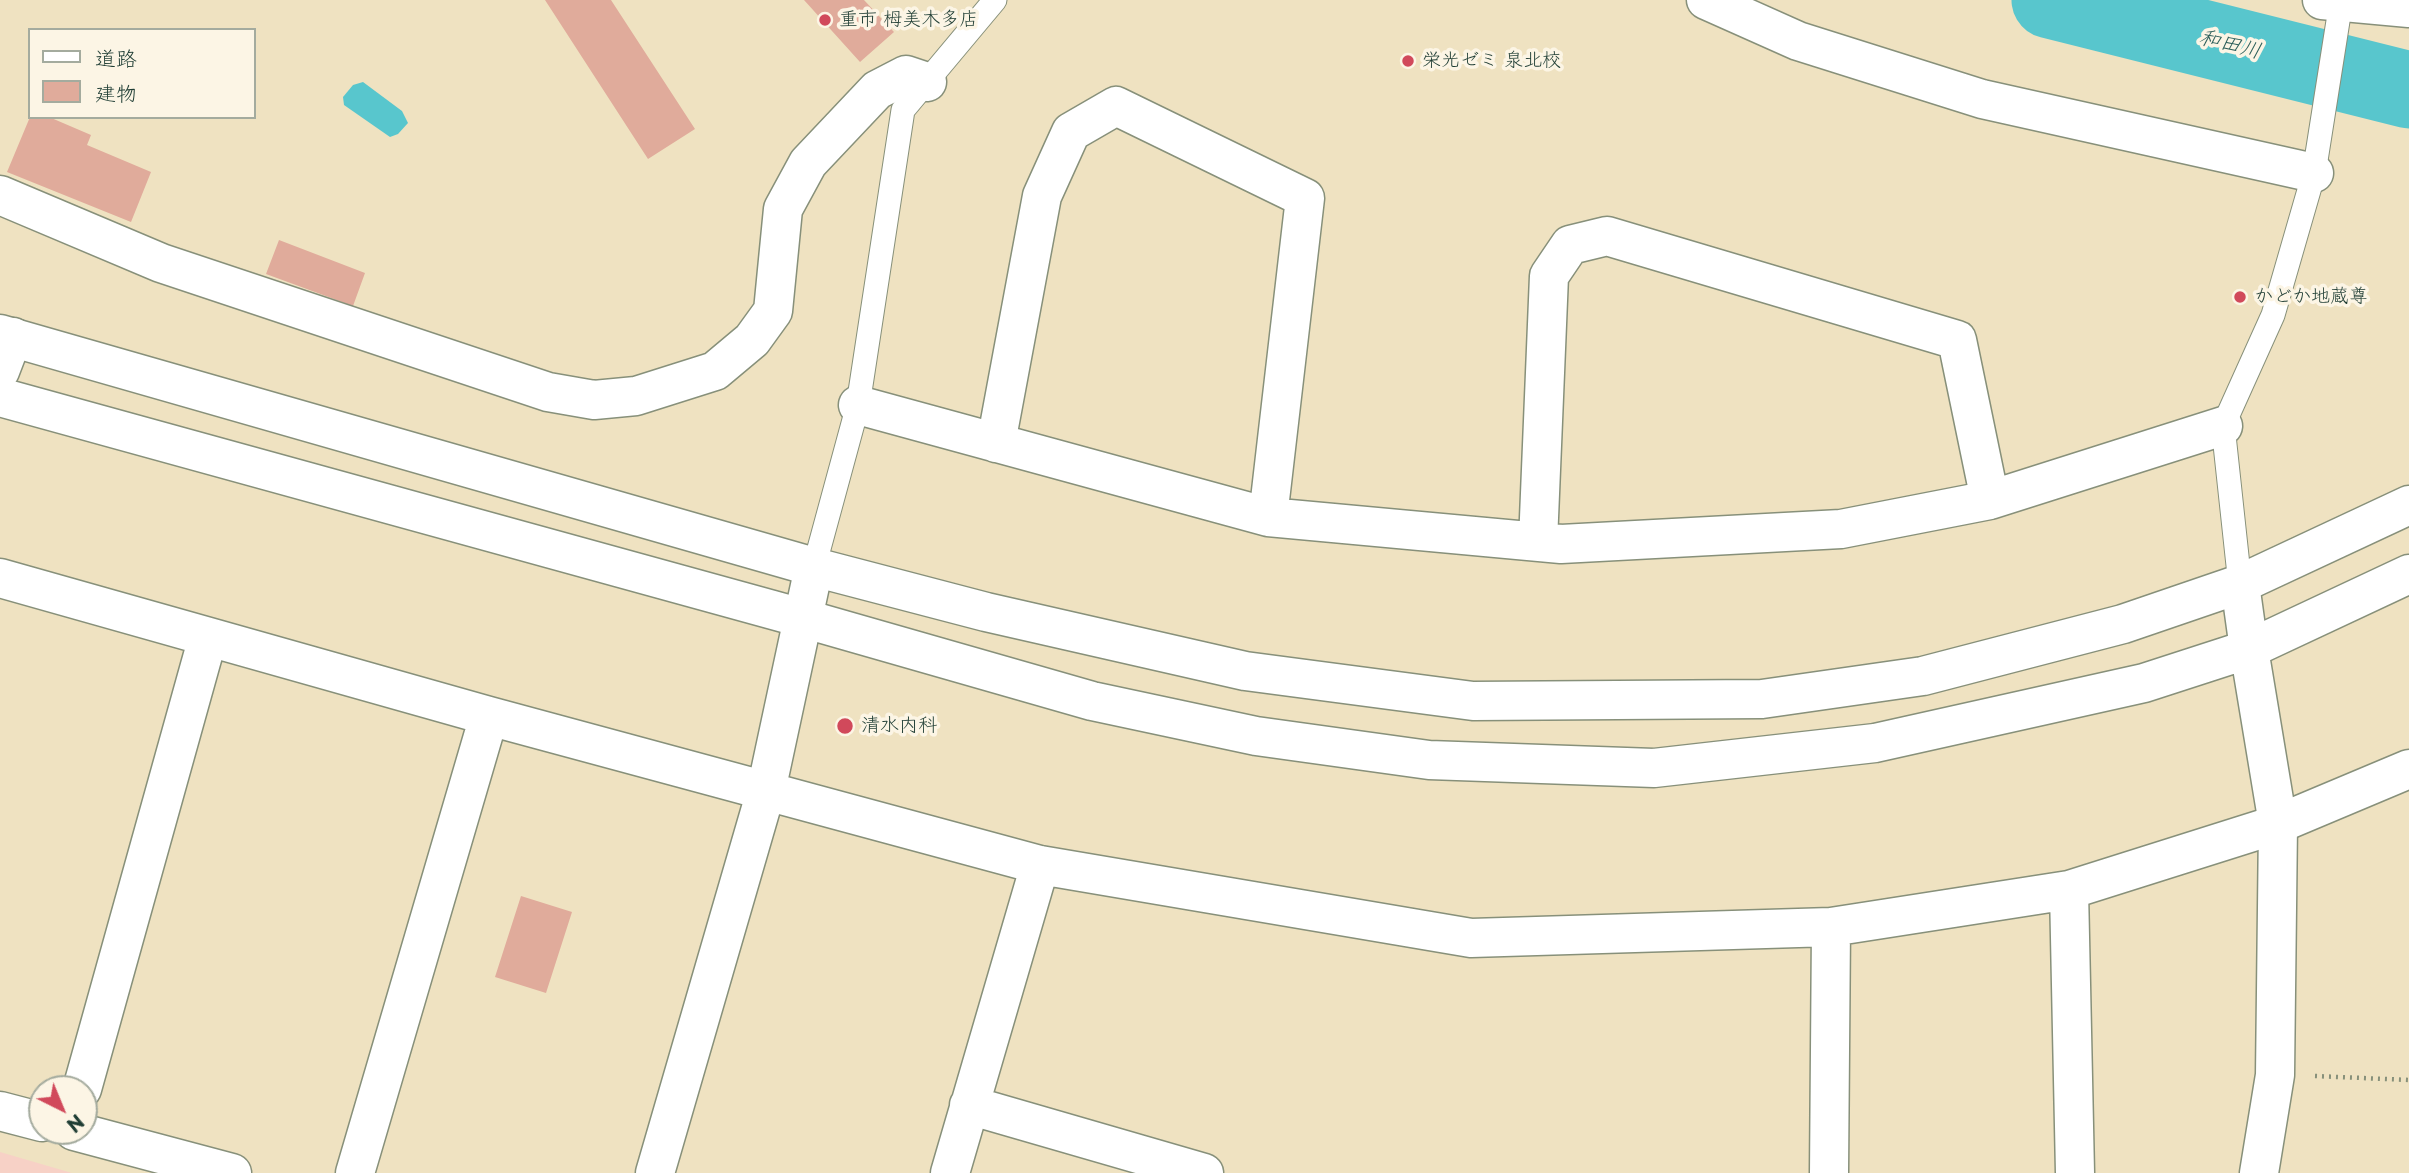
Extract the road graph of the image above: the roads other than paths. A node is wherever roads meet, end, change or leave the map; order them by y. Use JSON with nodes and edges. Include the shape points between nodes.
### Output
{"nodes":[{"id":1,"x":995,"y":0,"type":"edge"},
{"id":2,"x":1706,"y":0,"type":"edge"},
{"id":3,"x":2334,"y":1,"type":"edge"},
{"id":4,"x":2409,"y":8,"type":"edge"},
{"id":5,"x":927,"y":82,"type":"junction"},
{"id":6,"x":2316,"y":165,"type":"junction"},
{"id":7,"x":0,"y":195,"type":"edge"},
{"id":8,"x":4,"y":347,"type":"edge"},
{"id":9,"x":0,"y":397,"type":"edge"},
{"id":10,"x":858,"y":405,"type":"junction"},
{"id":11,"x":2223,"y":426,"type":"junction"},
{"id":12,"x":996,"y":443,"type":"junction"},
{"id":13,"x":1990,"y":500,"type":"junction"},
{"id":14,"x":2409,"y":505,"type":"edge"},
{"id":15,"x":1268,"y":517,"type":"junction"},
{"id":16,"x":1538,"y":542,"type":"junction"},
{"id":17,"x":814,"y":567,"type":"junction"},
{"id":18,"x":2409,"y":574,"type":"edge"},
{"id":19,"x":0,"y":578,"type":"edge"},
{"id":20,"x":2240,"y":583,"type":"junction"},
{"id":21,"x":802,"y":618,"type":"junction"},
{"id":22,"x":208,"y":637,"type":"junction"},
{"id":23,"x":2249,"y":649,"type":"junction"},
{"id":24,"x":489,"y":716,"type":"junction"},
{"id":25,"x":2409,"y":769,"type":"edge"},
{"id":26,"x":766,"y":791,"type":"junction"},
{"id":27,"x":2278,"y":824,"type":"junction"},
{"id":28,"x":1040,"y":865,"type":"junction"},
{"id":29,"x":2069,"y":890,"type":"junction"},
{"id":30,"x":1831,"y":927,"type":"junction"},
{"id":31,"x":86,"y":1075,"type":"edge"},
{"id":32,"x":969,"y":1105,"type":"junction"},
{"id":33,"x":0,"y":1111,"type":"edge"},
{"id":34,"x":28,"y":1118,"type":"edge"},
{"id":35,"x":98,"y":1137,"type":"edge"},
{"id":36,"x":232,"y":1173,"type":"edge"},
{"id":37,"x":355,"y":1173,"type":"edge"},
{"id":38,"x":655,"y":1173,"type":"edge"},
{"id":39,"x":950,"y":1173,"type":"edge"},
{"id":40,"x":1204,"y":1173,"type":"edge"},
{"id":41,"x":1829,"y":1173,"type":"edge"},
{"id":42,"x":2075,"y":1173,"type":"edge"},
{"id":43,"x":2259,"y":1173,"type":"edge"}],
"edges":[{"from":1,"to":5,"type":"lane"},
{"from":2,"to":6,"type":"street","via":[[1798,41],[1982,99]]},
{"from":3,"to":4,"type":"street"},
{"from":3,"to":6,"type":"lane"},
{"from":5,"to":7,"type":"street","via":[[906,75],[877,90],[808,163],[783,209],[774,312],[752,340],[715,371],[636,396],[594,400],[548,392],[161,263]]},
{"from":5,"to":10,"type":"lane","via":[[903,110]]},
{"from":6,"to":11,"type":"lane","via":[[2273,315]]},
{"from":8,"to":17,"type":"street"},
{"from":9,"to":21,"type":"street"},
{"from":10,"to":12,"type":"street"},
{"from":10,"to":17,"type":"lane"},
{"from":11,"to":13,"type":"street"},
{"from":11,"to":20,"type":"lane"},
{"from":12,"to":15,"type":"street"},
{"from":12,"to":15,"type":"street","via":[[1042,196],[1071,132],[1116,106],[1305,198]]},
{"from":13,"to":16,"type":"street","via":[[1840,529]]},
{"from":13,"to":16,"type":"street","via":[[1957,340],[1607,236],[1570,245],[1549,276]]},
{"from":14,"to":20,"type":"street"},
{"from":15,"to":16,"type":"street"},
{"from":17,"to":20,"type":"street","via":[[1245,671],[1473,701],[1762,699],[1923,676],[2123,624]]},
{"from":17,"to":21,"type":"street"},
{"from":18,"to":23,"type":"street"},
{"from":19,"to":22,"type":"street"},
{"from":20,"to":23,"type":"street"},
{"from":21,"to":23,"type":"street","via":[[1092,701],[1256,736],[1429,760],[1654,768],[1874,743],[2144,683]]},
{"from":21,"to":26,"type":"street"},
{"from":22,"to":24,"type":"street"},
{"from":22,"to":31,"type":"street"},
{"from":23,"to":27,"type":"street"},
{"from":24,"to":26,"type":"street"},
{"from":24,"to":37,"type":"street"},
{"from":25,"to":27,"type":"street"},
{"from":26,"to":28,"type":"street"},
{"from":26,"to":38,"type":"street"},
{"from":27,"to":29,"type":"street"},
{"from":27,"to":43,"type":"street","via":[[2276,1075]]},
{"from":28,"to":30,"type":"street","via":[[1471,938]]},
{"from":28,"to":32,"type":"street"},
{"from":29,"to":30,"type":"street"},
{"from":29,"to":42,"type":"street"},
{"from":30,"to":41,"type":"street"},
{"from":32,"to":39,"type":"street"},
{"from":32,"to":40,"type":"street"},
{"from":33,"to":34,"type":"street"},
{"from":35,"to":36,"type":"street"}]}
